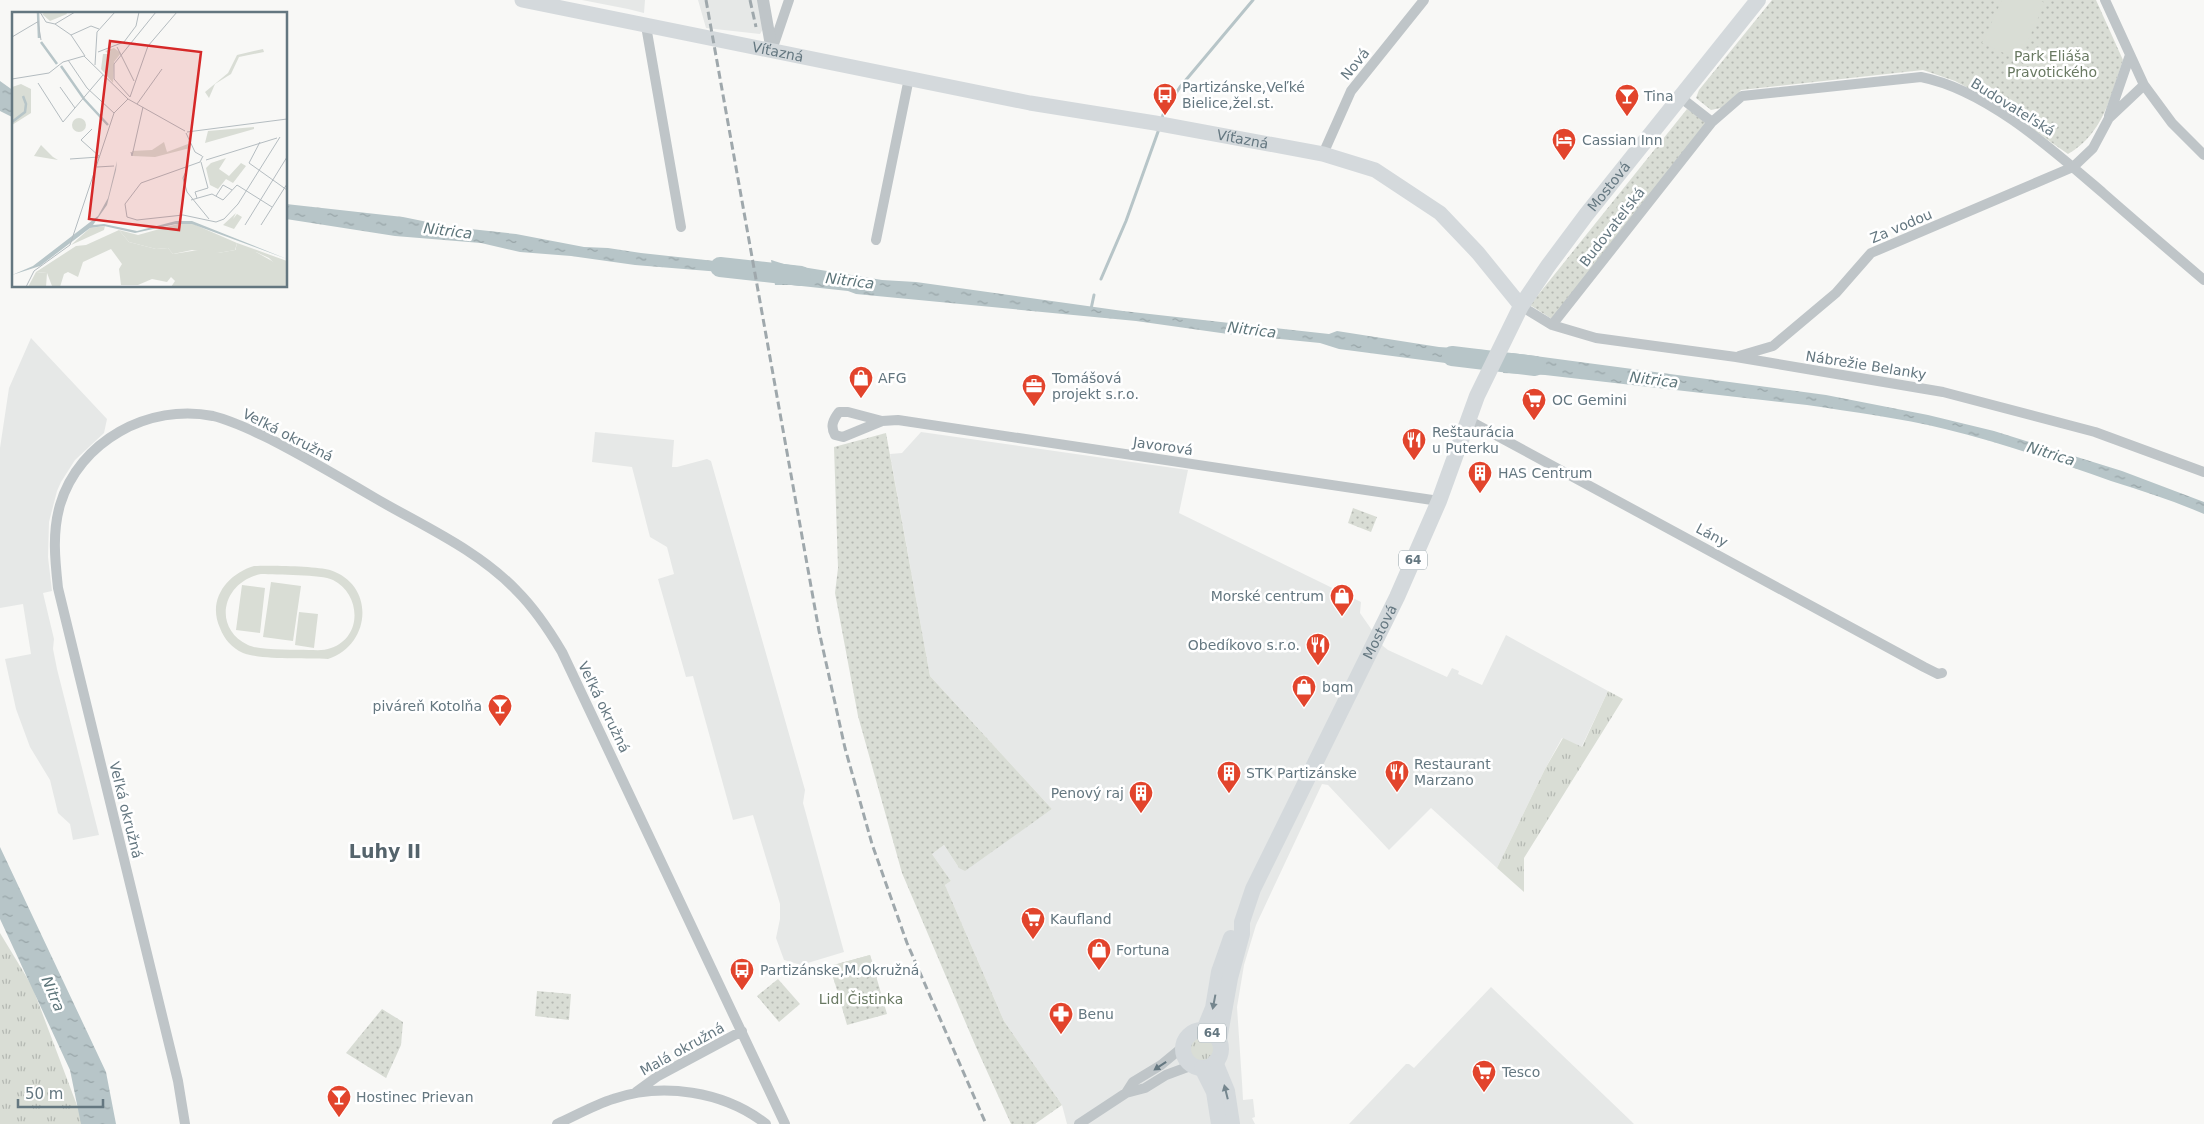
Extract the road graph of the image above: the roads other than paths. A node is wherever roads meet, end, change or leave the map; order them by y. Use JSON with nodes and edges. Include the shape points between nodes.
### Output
{"nodes":[{"id":1,"x":522,"y":0,"type":"edge"},
{"id":2,"x":763,"y":0,"type":"edge"},
{"id":3,"x":789,"y":0,"type":"edge"},
{"id":4,"x":1424,"y":0,"type":"edge"},
{"id":5,"x":1758,"y":0,"type":"edge"},
{"id":6,"x":2106,"y":0,"type":"edge"},
{"id":7,"x":646,"y":26,"type":"junction"},
{"id":8,"x":772,"y":51,"type":"junction"},
{"id":9,"x":2130,"y":56,"type":"junction"},
{"id":10,"x":909,"y":78,"type":"junction"},
{"id":11,"x":2144,"y":86,"type":"junction"},
{"id":12,"x":1680,"y":97,"type":"junction"},
{"id":13,"x":2109,"y":118,"type":"junction"},
{"id":14,"x":1712,"y":122,"type":"junction"},
{"id":15,"x":1323,"y":154,"type":"junction"},
{"id":16,"x":2204,"y":155,"type":"edge"},
{"id":17,"x":2073,"y":167,"type":"junction"},
{"id":18,"x":681,"y":228,"type":"dead end"},
{"id":19,"x":876,"y":240,"type":"dead end"},
{"id":20,"x":2204,"y":280,"type":"edge"},
{"id":21,"x":1522,"y":306,"type":"junction"},
{"id":22,"x":1552,"y":325,"type":"junction"},
{"id":23,"x":1736,"y":357,"type":"junction"},
{"id":24,"x":1468,"y":420,"type":"junction"},
{"id":25,"x":882,"y":421,"type":"dead end"},
{"id":26,"x":2204,"y":472,"type":"edge"},
{"id":27,"x":1439,"y":501,"type":"junction"},
{"id":28,"x":1942,"y":673,"type":"dead end"},
{"id":29,"x":1242,"y":922,"type":"junction"},
{"id":30,"x":1204,"y":1030,"type":"junction"},
{"id":31,"x":742,"y":1031,"type":"junction"},
{"id":32,"x":1219,"y":1040,"type":"junction"},
{"id":33,"x":1184,"y":1046,"type":"junction"},
{"id":34,"x":1203,"y":1065,"type":"junction"},
{"id":35,"x":635,"y":1093,"type":"junction"},
{"id":36,"x":1126,"y":1093,"type":"junction"},
{"id":37,"x":185,"y":1124,"type":"edge"},
{"id":38,"x":557,"y":1124,"type":"edge"},
{"id":39,"x":766,"y":1124,"type":"edge"},
{"id":40,"x":784,"y":1124,"type":"edge"},
{"id":41,"x":1079,"y":1124,"type":"edge"},
{"id":42,"x":1219,"y":1124,"type":"edge"},
{"id":43,"x":1232,"y":1124,"type":"edge"}],
"edges":[{"from":1,"to":7,"type":"main road","name":"Víťazná"},
{"from":2,"to":8,"type":"street"},
{"from":3,"to":8,"type":"street"},
{"from":4,"to":15,"type":"street","name":"Nová","via":[[1351,91]]},
{"from":5,"to":12,"type":"main road","name":"Mostová","number":"64"},
{"from":6,"to":9,"type":"street"},
{"from":7,"to":8,"type":"main road","name":"Víťazná"},
{"from":7,"to":18,"type":"street"},
{"from":8,"to":10,"type":"main road","name":"Víťazná"},
{"from":9,"to":11,"type":"street"},
{"from":9,"to":13,"type":"street"},
{"from":10,"to":15,"type":"main road","name":"Víťazná","via":[[1030,103],[1160,123]]},
{"from":10,"to":19,"type":"street"},
{"from":11,"to":13,"type":"street"},
{"from":11,"to":16,"type":"street","via":[[2172,123]]},
{"from":12,"to":14,"type":"street"},
{"from":12,"to":21,"type":"main road","name":"Mostová","number":"64","via":[[1581,221]]},
{"from":13,"to":17,"type":"street","via":[[2092,148]]},
{"from":14,"to":17,"type":"street","name":"Budovateľská","via":[[1742,96],[1921,77],[1942,81],[1989,105]]},
{"from":14,"to":22,"type":"street","name":"Budovateľská"},
{"from":15,"to":21,"type":"main road","name":"Víťazná","via":[[1375,170],[1440,213]]},
{"from":17,"to":20,"type":"street","name":"Budovateľská"},
{"from":17,"to":23,"type":"street","name":"Za vodou","via":[[1871,253],[1836,293],[1773,346]]},
{"from":21,"to":22,"type":"street","name":"Nábrežie Belanky"},
{"from":21,"to":24,"type":"main road","name":"Mostová","number":"64","via":[[1481,386]]},
{"from":22,"to":23,"type":"street","name":"Nábrežie Belanky","via":[[1596,338]]},
{"from":23,"to":26,"type":"street","name":"Nábrežie Belanky","via":[[1943,392],[2095,432]]},
{"from":24,"to":27,"type":"main road","name":"Mostová","number":"64"},
{"from":24,"to":28,"type":"street","name":"Lány","via":[[1924,667]]},
{"from":25,"to":27,"type":"street","name":"Javorová","via":[[898,420]]},
{"from":27,"to":29,"type":"main road","name":"Mostová","number":"64","via":[[1397,597],[1253,889]]},
{"from":29,"to":30,"type":"main road","name":"Mostová","number":"64","one_way":true,"via":[[1234,931],[1219,972],[1213,1008]]},
{"from":29,"to":32,"type":"main road","name":"Mostová","number":"64"},
{"from":30,"to":32,"type":"main road","number":"64"},
{"from":30,"to":33,"type":"main road","number":"64","via":[[1191,1034]]},
{"from":31,"to":35,"type":"street","name":"Malá okružná","via":[[658,1076]]},
{"from":31,"to":37,"type":"street","name":"Veľká okružná","via":[[562,652],[546,625],[517,590],[469,553],[428,528],[332,472],[240,424],[212,416],[178,414],[152,418],[114,434],[83,460],[61,503],[54,550],[58,588],[178,1080]]},
{"from":31,"to":40,"type":"street","name":"Veľká okružná"},
{"from":32,"to":34,"type":"main road","number":"64","via":[[1221,1051]]},
{"from":33,"to":34,"type":"main road","number":"64","via":[[1186,1057]]},
{"from":33,"to":36,"type":"street","one_way":true,"via":[[1133,1082]]},
{"from":34,"to":36,"type":"street","via":[[1166,1075],[1145,1088]]},
{"from":34,"to":42,"type":"main road","number":"64","via":[[1214,1092]]},
{"from":43,"to":34,"type":"main road","number":"64","one_way":true,"via":[[1227,1091]]},
{"from":35,"to":38,"type":"street","name":"Malá okružná","via":[[612,1099]]},
{"from":35,"to":39,"type":"street","name":"Malá okružná","via":[[691,1092],[736,1107]]},
{"from":36,"to":41,"type":"street"}]}
